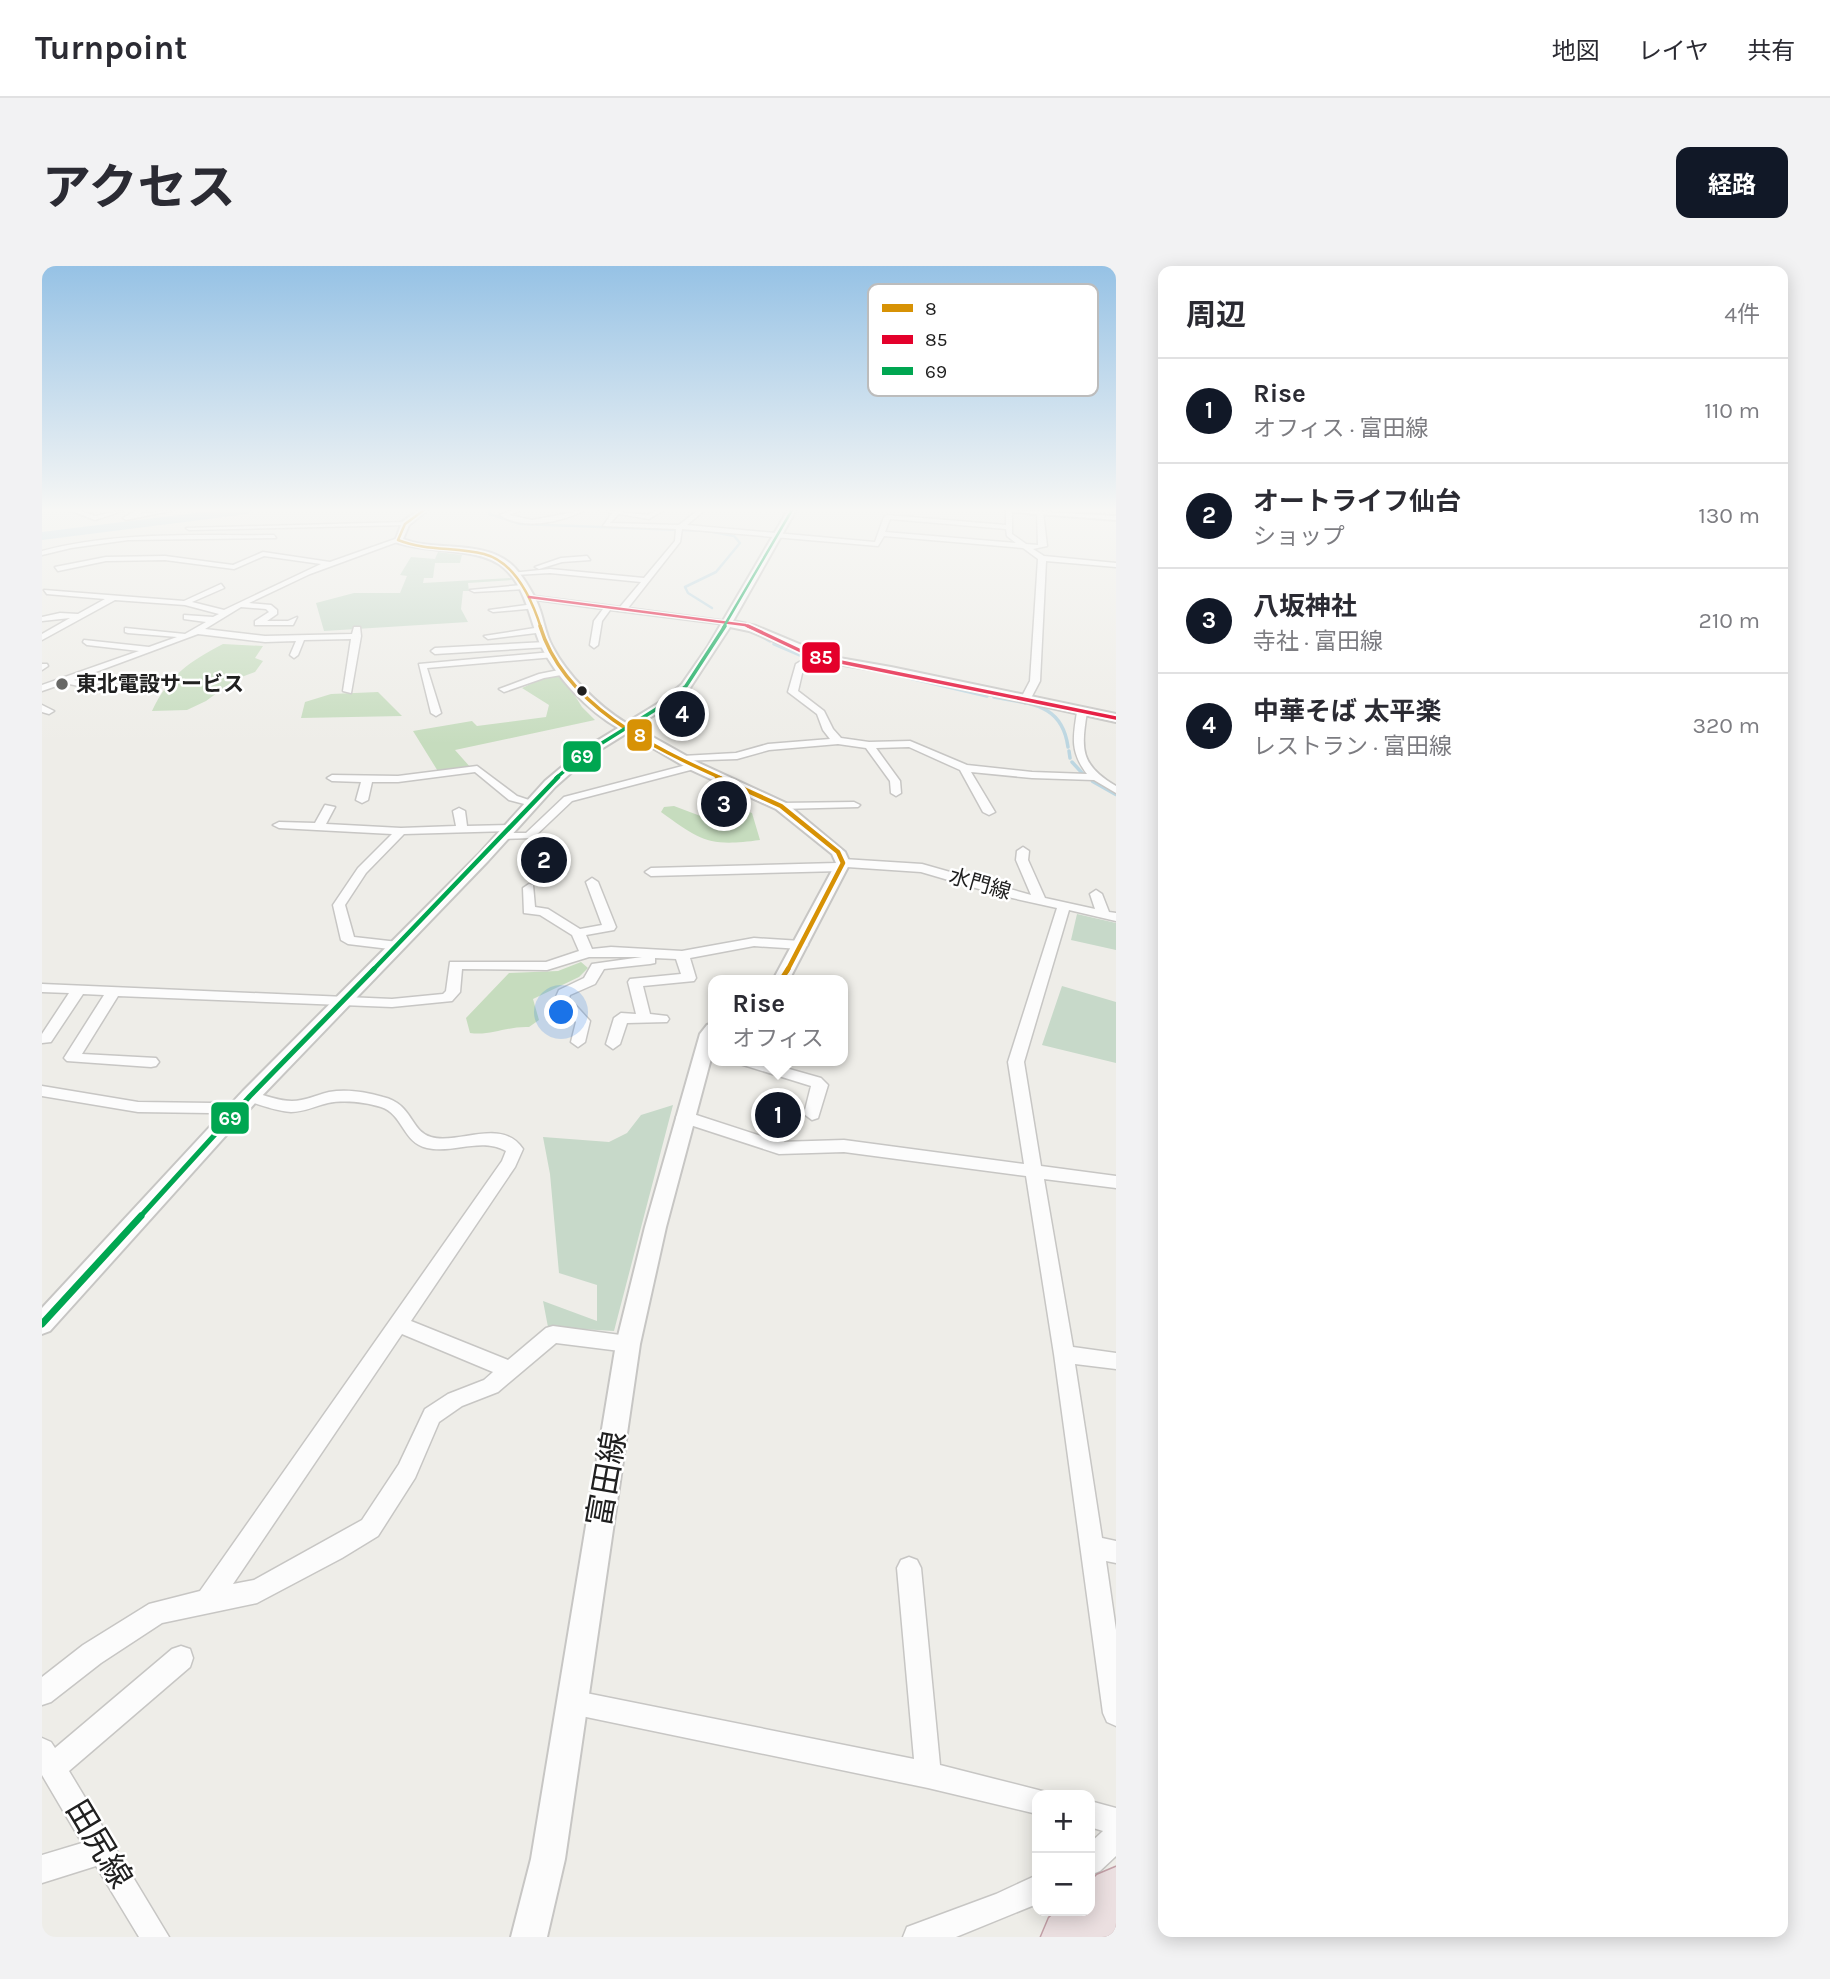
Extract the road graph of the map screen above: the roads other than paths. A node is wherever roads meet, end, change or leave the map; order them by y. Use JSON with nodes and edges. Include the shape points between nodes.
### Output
{"nodes":[{"id":1,"x":217,"y":588,"type":"edge"},
{"id":2,"x":275,"y":588,"type":"edge"},
{"id":3,"x":506,"y":588,"type":"edge"},
{"id":4,"x":523,"y":588,"type":"edge"},
{"id":5,"x":640,"y":588,"type":"edge"},
{"id":6,"x":746,"y":588,"type":"edge"},
{"id":7,"x":1040,"y":588,"type":"edge"},
{"id":8,"x":158,"y":589,"type":"dead end"},
{"id":9,"x":474,"y":590,"type":"dead end"},
{"id":10,"x":45,"y":593,"type":"edge"},
{"id":11,"x":114,"y":597,"type":"junction"},
{"id":12,"x":142,"y":598,"type":"junction"},
{"id":13,"x":531,"y":602,"type":"junction"},
{"id":14,"x":185,"y":603,"type":"junction"},
{"id":15,"x":239,"y":604,"type":"junction"},
{"id":16,"x":608,"y":608,"type":"junction"},
{"id":17,"x":123,"y":609,"type":"dead end"},
{"id":18,"x":493,"y":610,"type":"dead end"},
{"id":19,"x":622,"y":610,"type":"junction"},
{"id":20,"x":225,"y":613,"type":"junction"},
{"id":21,"x":78,"y":616,"type":"junction"},
{"id":22,"x":187,"y":617,"type":"dead end"},
{"id":23,"x":42,"y":619,"type":"edge"},
{"id":24,"x":294,"y":619,"type":"dead end"},
{"id":25,"x":214,"y":620,"type":"junction"},
{"id":26,"x":513,"y":623,"type":"dead end"},
{"id":27,"x":726,"y":623,"type":"junction"},
{"id":28,"x":540,"y":626,"type":"junction"},
{"id":29,"x":42,"y":630,"type":"edge"},
{"id":30,"x":128,"y":630,"type":"dead end"},
{"id":31,"x":52,"y":631,"type":"junction"},
{"id":32,"x":197,"y":631,"type":"junction"},
{"id":33,"x":188,"y":636,"type":"junction"},
{"id":34,"x":488,"y":636,"type":"dead end"},
{"id":35,"x":42,"y":637,"type":"edge"},
{"id":36,"x":300,"y":638,"type":"junction"},
{"id":37,"x":87,"y":642,"type":"dead end"},
{"id":38,"x":546,"y":645,"type":"junction"},
{"id":39,"x":594,"y":645,"type":"dead end"},
{"id":40,"x":149,"y":649,"type":"junction"},
{"id":41,"x":435,"y":652,"type":"dead end"},
{"id":42,"x":552,"y":655,"type":"junction"},
{"id":43,"x":294,"y":656,"type":"dead end"},
{"id":44,"x":814,"y":656,"type":"junction"},
{"id":45,"x":564,"y":672,"type":"junction"},
{"id":46,"x":65,"y":680,"type":"junction"},
{"id":47,"x":44,"y":686,"type":"edge"},
{"id":48,"x":98,"y":689,"type":"dead end"},
{"id":49,"x":504,"y":689,"type":"dead end"},
{"id":50,"x":348,"y":691,"type":"dead end"},
{"id":51,"x":1024,"y":700,"type":"junction"},
{"id":52,"x":1082,"y":712,"type":"junction"},
{"id":53,"x":436,"y":713,"type":"dead end"},
{"id":54,"x":1116,"y":718,"type":"edge"},
{"id":55,"x":625,"y":728,"type":"junction"},
{"id":56,"x":838,"y":741,"type":"junction"},
{"id":57,"x":869,"y":745,"type":"junction"},
{"id":58,"x":688,"y":763,"type":"junction"},
{"id":59,"x":965,"y":768,"type":"junction"},
{"id":60,"x":332,"y":778,"type":"dead end"},
{"id":61,"x":1096,"y":778,"type":"junction"},
{"id":62,"x":367,"y":779,"type":"junction"},
{"id":63,"x":1116,"y":790,"type":"edge"},
{"id":64,"x":896,"y":793,"type":"dead end"},
{"id":65,"x":362,"y":800,"type":"dead end"},
{"id":66,"x":532,"y":803,"type":"junction"},
{"id":67,"x":854,"y":805,"type":"dead end"},
{"id":68,"x":781,"y":806,"type":"junction"},
{"id":69,"x":329,"y":807,"type":"dead end"},
{"id":70,"x":459,"y":811,"type":"dead end"},
{"id":71,"x":989,"y":812,"type":"dead end"},
{"id":72,"x":279,"y":825,"type":"dead end"},
{"id":73,"x":318,"y":826,"type":"junction"},
{"id":74,"x":462,"y":829,"type":"junction"},
{"id":75,"x":401,"y":831,"type":"junction"},
{"id":76,"x":507,"y":832,"type":"junction"},
{"id":77,"x":1023,"y":851,"type":"dead end"},
{"id":78,"x":842,"y":865,"type":"junction"},
{"id":79,"x":651,"y":872,"type":"dead end"},
{"id":80,"x":592,"y":882,"type":"dead end"},
{"id":81,"x":529,"y":888,"type":"dead end"},
{"id":82,"x":1096,"y":894,"type":"dead end"},
{"id":83,"x":1040,"y":900,"type":"junction"},
{"id":84,"x":1064,"y":906,"type":"junction"},
{"id":85,"x":1110,"y":916,"type":"edge"},
{"id":86,"x":578,"y":933,"type":"junction"},
{"id":87,"x":801,"y":945,"type":"junction"},
{"id":88,"x":398,"y":946,"type":"junction"},
{"id":89,"x":587,"y":953,"type":"junction"},
{"id":90,"x":678,"y":955,"type":"junction"},
{"id":91,"x":785,"y":975,"type":"edge"},
{"id":92,"x":42,"y":988,"type":"edge"},
{"id":93,"x":79,"y":989,"type":"junction"},
{"id":94,"x":113,"y":992,"type":"junction"},
{"id":95,"x":342,"y":1001,"type":"junction"},
{"id":96,"x":644,"y":1017,"type":"junction"},
{"id":97,"x":662,"y":1019,"type":"dead end"},
{"id":98,"x":46,"y":1039,"type":"dead end"},
{"id":99,"x":578,"y":1042,"type":"dead end"},
{"id":100,"x":613,"y":1044,"type":"dead end"},
{"id":101,"x":708,"y":1049,"type":"edge"},
{"id":102,"x":151,"y":1062,"type":"dead end"},
{"id":103,"x":762,"y":1066,"type":"edge"},
{"id":104,"x":42,"y":1091,"type":"edge"},
{"id":105,"x":250,"y":1096,"type":"junction"},
{"id":106,"x":811,"y":1114,"type":"dead end"},
{"id":107,"x":233,"y":1116,"type":"junction"},
{"id":108,"x":684,"y":1117,"type":"junction"},
{"id":109,"x":1034,"y":1172,"type":"junction"},
{"id":110,"x":1116,"y":1182,"type":"edge"},
{"id":111,"x":42,"y":1324,"type":"edge"},
{"id":112,"x":398,"y":1324,"type":"junction"},
{"id":113,"x":628,"y":1344,"type":"junction"},
{"id":114,"x":1065,"y":1354,"type":"junction"},
{"id":115,"x":1116,"y":1361,"type":"edge"},
{"id":116,"x":510,"y":1370,"type":"junction"},
{"id":117,"x":1105,"y":1550,"type":"edge"},
{"id":118,"x":909,"y":1568,"type":"dead end"},
{"id":119,"x":208,"y":1600,"type":"junction"},
{"id":120,"x":181,"y":1658,"type":"dead end"},
{"id":121,"x":42,"y":1693,"type":"edge"},
{"id":122,"x":570,"y":1703,"type":"junction"},
{"id":123,"x":1116,"y":1713,"type":"edge"},
{"id":124,"x":47,"y":1759,"type":"edge"},
{"id":125,"x":928,"y":1775,"type":"junction"},
{"id":126,"x":1032,"y":1800,"type":"edge"},
{"id":127,"x":1095,"y":1815,"type":"edge"},
{"id":128,"x":1116,"y":1821,"type":"edge"},
{"id":129,"x":1116,"y":1838,"type":"edge"},
{"id":130,"x":102,"y":1850,"type":"junction"},
{"id":131,"x":1095,"y":1857,"type":"edge"},
{"id":132,"x":42,"y":1869,"type":"edge"},
{"id":133,"x":1032,"y":1891,"type":"edge"},
{"id":134,"x":1116,"y":1894,"type":"edge"},
{"id":135,"x":155,"y":1937,"type":"edge"},
{"id":136,"x":529,"y":1937,"type":"edge"},
{"id":137,"x":917,"y":1937,"type":"edge"},
{"id":138,"x":1068,"y":1937,"type":"edge"}],
"edges":[{"from":1,"to":14,"type":"street"},
{"from":2,"to":15,"type":"street"},
{"from":3,"to":9,"type":"street"},
{"from":4,"to":13,"type":"street"},
{"from":5,"to":19,"type":"street"},
{"from":6,"to":27,"type":"street"},
{"from":7,"to":51,"type":"street","via":[[1035,681]]},
{"from":8,"to":12,"type":"street"},
{"from":10,"to":11,"type":"street"},
{"from":11,"to":12,"type":"street"},
{"from":11,"to":21,"type":"street"},
{"from":12,"to":14,"type":"street"},
{"from":12,"to":17,"type":"street"},
{"from":13,"to":16,"type":"street"},
{"from":13,"to":18,"type":"street"},
{"from":13,"to":28,"type":"street"},
{"from":14,"to":20,"type":"street"},
{"from":15,"to":20,"type":"street"},
{"from":15,"to":24,"type":"street","via":[[268,607],[274,612],[258,623],[290,623]]},
{"from":16,"to":19,"type":"street"},
{"from":16,"to":39,"type":"street","via":[[598,621]]},
{"from":19,"to":27,"type":"street"},
{"from":20,"to":25,"type":"street"},
{"from":21,"to":23,"type":"street"},
{"from":21,"to":31,"type":"street"},
{"from":22,"to":25,"type":"street"},
{"from":25,"to":32,"type":"street"},
{"from":26,"to":28,"type":"street"},
{"from":27,"to":44,"type":"street","via":[[753,627]]},
{"from":27,"to":55,"type":"street","via":[[686,686]]},
{"from":28,"to":34,"type":"street"},
{"from":28,"to":38,"type":"street"},
{"from":29,"to":31,"type":"street"},
{"from":30,"to":33,"type":"street"},
{"from":31,"to":35,"type":"street"},
{"from":32,"to":33,"type":"street"},
{"from":32,"to":36,"type":"street"},
{"from":33,"to":40,"type":"street"},
{"from":36,"to":43,"type":"street"},
{"from":36,"to":50,"type":"street","via":[[357,632]]},
{"from":37,"to":40,"type":"street"},
{"from":38,"to":41,"type":"street"},
{"from":38,"to":42,"type":"street"},
{"from":40,"to":46,"type":"street"},
{"from":42,"to":45,"type":"street"},
{"from":42,"to":53,"type":"street","via":[[422,666]]},
{"from":44,"to":51,"type":"street"},
{"from":44,"to":56,"type":"street","via":[[800,664],[793,692],[821,713]]},
{"from":45,"to":49,"type":"street"},
{"from":45,"to":55,"type":"street"},
{"from":46,"to":47,"type":"street"},
{"from":46,"to":48,"type":"street"},
{"from":51,"to":52,"type":"street"},
{"from":52,"to":54,"type":"street"},
{"from":52,"to":61,"type":"street","via":[[1076,741]]},
{"from":55,"to":58,"type":"street"},
{"from":55,"to":66,"type":"street","via":[[569,766]]},
{"from":56,"to":57,"type":"street"},
{"from":56,"to":58,"type":"street","via":[[768,747]]},
{"from":57,"to":59,"type":"street","via":[[910,744]]},
{"from":57,"to":64,"type":"street","via":[[895,780]]},
{"from":58,"to":68,"type":"street"},
{"from":58,"to":76,"type":"street","via":[[568,799],[529,836]]},
{"from":59,"to":61,"type":"street","via":[[1004,778]]},
{"from":59,"to":71,"type":"street"},
{"from":60,"to":62,"type":"street"},
{"from":61,"to":63,"type":"street"},
{"from":62,"to":65,"type":"street"},
{"from":62,"to":66,"type":"street","via":[[477,769],[513,798]]},
{"from":66,"to":76,"type":"street"},
{"from":67,"to":68,"type":"street"},
{"from":68,"to":78,"type":"street","via":[[838,852]]},
{"from":69,"to":73,"type":"street"},
{"from":70,"to":74,"type":"street"},
{"from":72,"to":73,"type":"street"},
{"from":73,"to":75,"type":"street"},
{"from":74,"to":75,"type":"street"},
{"from":74,"to":76,"type":"street"},
{"from":75,"to":88,"type":"street","via":[[362,871],[338,905],[348,940]]},
{"from":76,"to":88,"type":"street"},
{"from":77,"to":83,"type":"street","via":[[1022,860]]},
{"from":78,"to":79,"type":"street","name":"水門線"},
{"from":78,"to":83,"type":"street","name":"水門線","via":[[922,868]]},
{"from":78,"to":87,"type":"street"},
{"from":80,"to":86,"type":"street","via":[[609,927]]},
{"from":81,"to":86,"type":"street","via":[[529,910],[543,912]]},
{"from":82,"to":85,"type":"street"},
{"from":83,"to":84,"type":"street","name":"水門線"},
{"from":84,"to":85,"type":"street","name":"水門線"},
{"from":84,"to":109,"type":"street","via":[[1016,1062]]},
{"from":86,"to":89,"type":"street"},
{"from":87,"to":90,"type":"street","via":[[754,942]]},
{"from":87,"to":91,"type":"street"},
{"from":88,"to":95,"type":"street"},
{"from":89,"to":90,"type":"street"},
{"from":89,"to":95,"type":"street","via":[[547,966],[455,965],[453,992],[447,998]]},
{"from":90,"to":96,"type":"street","via":[[689,978],[635,982]]},
{"from":90,"to":99,"type":"street","via":[[602,965],[590,981],[564,993],[562,999],[583,1021]]},
{"from":92,"to":93,"type":"street"},
{"from":93,"to":94,"type":"street"},
{"from":93,"to":98,"type":"street"},
{"from":94,"to":95,"type":"street"},
{"from":94,"to":102,"type":"street","via":[[72,1058]]},
{"from":95,"to":105,"type":"street"},
{"from":96,"to":97,"type":"street"},
{"from":96,"to":100,"type":"street","via":[[621,1018]]},
{"from":101,"to":108,"type":"street","name":"富田線"},
{"from":103,"to":106,"type":"street","via":[[820,1085]]},
{"from":104,"to":107,"type":"street","via":[[138,1107],[212,1108]]},
{"from":105,"to":107,"type":"street"},
{"from":105,"to":112,"type":"street","via":[[297,1106],[336,1097],[387,1103],[397,1108],[414,1136],[425,1142],[475,1138],[515,1149]]},
{"from":107,"to":111,"type":"street"},
{"from":108,"to":109,"type":"street","via":[[779,1148],[844,1146]]},
{"from":108,"to":113,"type":"street","name":"富田線"},
{"from":109,"to":110,"type":"street"},
{"from":109,"to":114,"type":"street"},
{"from":112,"to":116,"type":"street"},
{"from":112,"to":119,"type":"street"},
{"from":113,"to":116,"type":"street","via":[[553,1334]]},
{"from":113,"to":122,"type":"street","name":"富田線"},
{"from":114,"to":115,"type":"street"},
{"from":114,"to":117,"type":"street"},
{"from":116,"to":119,"type":"street","via":[[491,1386],[455,1400],[432,1416],[407,1471],[370,1528],[257,1591]]},
{"from":117,"to":123,"type":"street"},
{"from":118,"to":125,"type":"street"},
{"from":119,"to":121,"type":"street","via":[[142,1620]]},
{"from":120,"to":124,"type":"street"},
{"from":122,"to":125,"type":"street"},
{"from":122,"to":136,"type":"street","name":"富田線","via":[[548,1859]]},
{"from":124,"to":130,"type":"street","name":"田尻線"},
{"from":125,"to":126,"type":"street"},
{"from":127,"to":128,"type":"street"},
{"from":129,"to":131,"type":"street"},
{"from":130,"to":132,"type":"street"},
{"from":130,"to":135,"type":"street","name":"田尻線"},
{"from":133,"to":137,"type":"street"},
{"from":134,"to":138,"type":"highway"}]}
